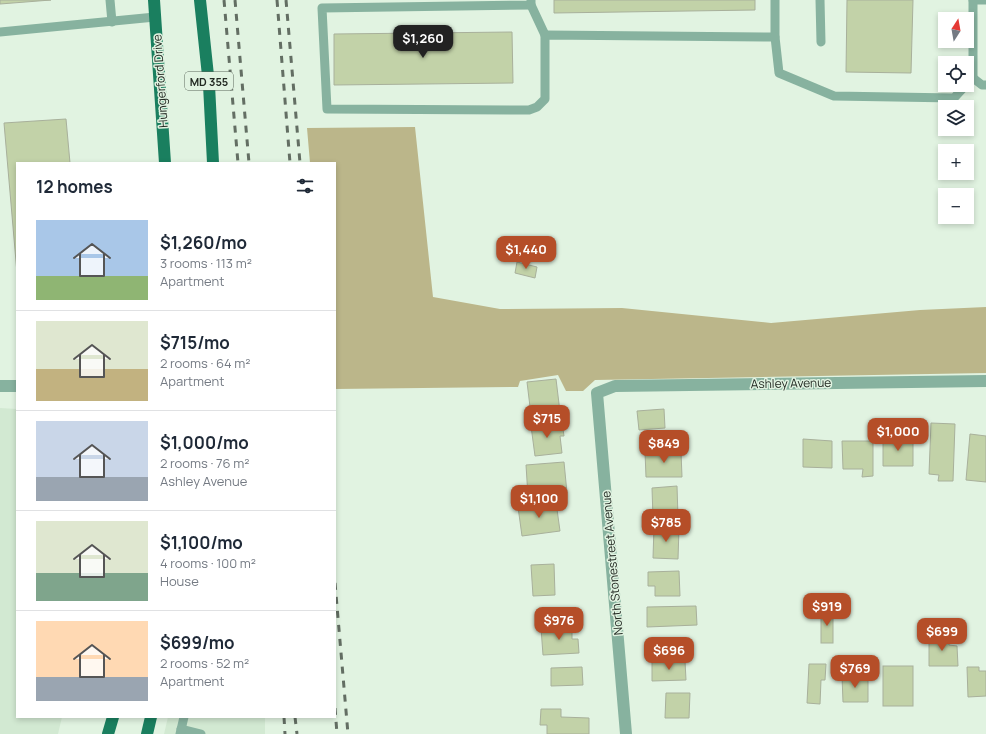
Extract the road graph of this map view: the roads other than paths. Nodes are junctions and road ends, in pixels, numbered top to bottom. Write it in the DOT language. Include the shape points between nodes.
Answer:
graph roads {
  1 [pos="110,0"];
  2 [pos="154,0"];
  3 [pos="200,0"];
  4 [pos="775,0"];
  5 [pos="820,0"];
  6 [pos="973,0"];
  7 [pos="986,0"];
  8 [pos="531,2"];
  9 [pos="155,17"];
  10 [pos="112,22"];
  11 [pos="0,32"];
  12 [pos="545,35"];
  13 [pos="775,37"];
  14 [pos="821,42"];
  15 [pos="970,56"];
  16 [pos="974,83"];
  17 [pos="986,85"];
  18 [pos="960,92"];
  19 [pos="165,162"];
  20 [pos="213,162"];
  21 [pos="986,381"];
  22 [pos="0,386"];
  23 [pos="16,386"];
  24 [pos="597,393"];
  25 [pos="112,718"];
  26 [pos="151,718"];
  27 [pos="184,718"];
  28 [pos="181,732"];
  29 [pos="108,734"];
  30 [pos="147,734"];
  31 [pos="201,734"];
  32 [pos="626,734"];
  1 -- 10 [label="lane"];
  2 -- 9 [label="main road, Hungerford Drive"];
  3 -- 20 [label="main road, MD 355" via="209,85"];
  4 -- 13 [label="lane"];
  5 -- 14 [label="lane"];
  6 -- 7 [label="lane"];
  6 -- 15 [label="lane"];
  8 -- 12 [label="lane"];
  8 -- 12 [label="lane" via="322,8 328,109 529,110 538,107 545,99"];
  9 -- 10 [label="lane"];
  9 -- 19 [label="main road, Hungerford Drive"];
  10 -- 11 [label="lane"];
  12 -- 13 [label="lane"];
  13 -- 18 [label="lane" via="779,73 834,96 954,98"];
  16 -- 17 [label="lane"];
  21 -- 24 [label="street, Ashley Avenue" via="615,386"];
  22 -- 23 [label="street"];
  24 -- 32 [label="street, North Stonestreet Avenue"];
  25 -- 29 [label="main road"];
  26 -- 30 [label="main road"];
  27 -- 28 [label="lane"];
  28 -- 31 [label="lane"];
}
